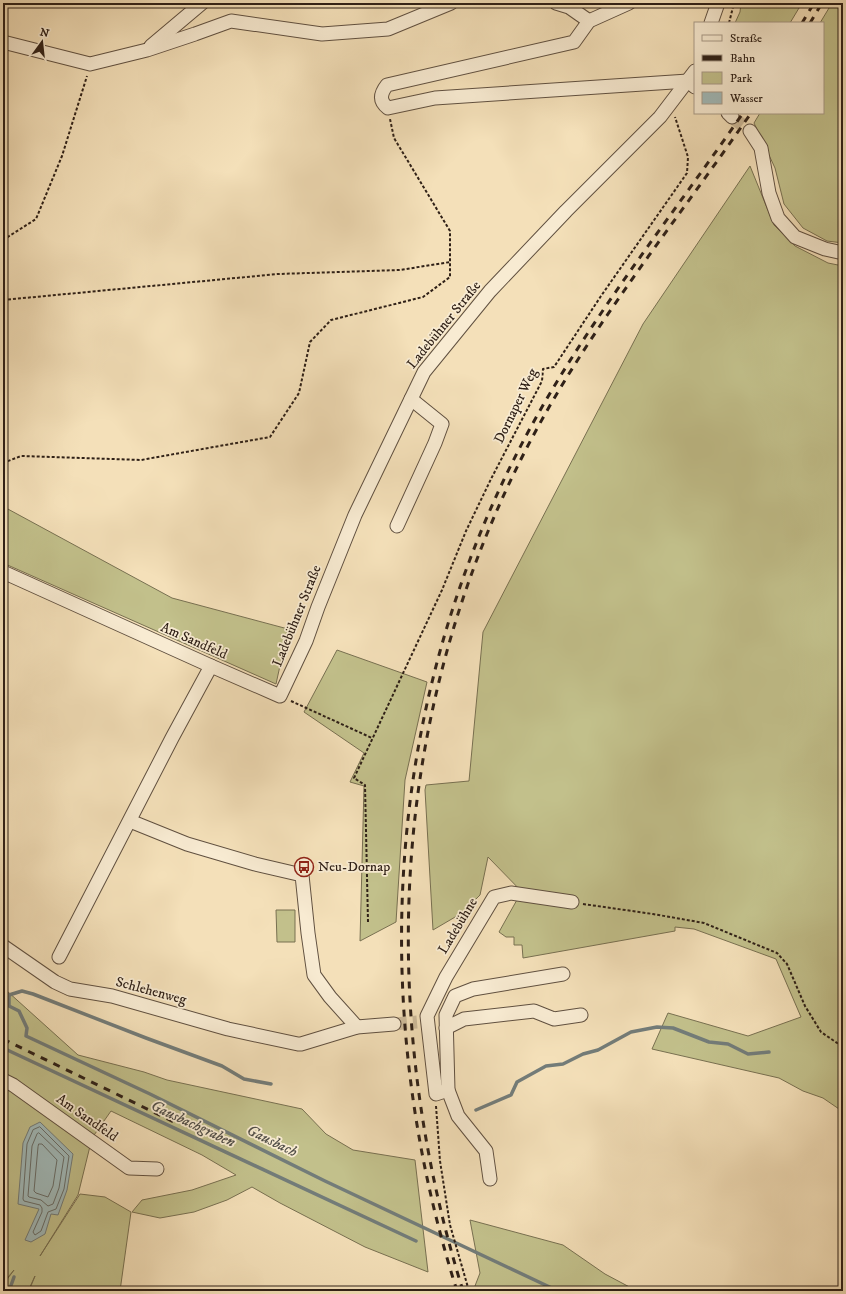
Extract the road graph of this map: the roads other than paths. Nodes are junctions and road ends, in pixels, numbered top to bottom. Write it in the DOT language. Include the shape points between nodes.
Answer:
graph roads {
  1 [pos="202,3"];
  2 [pos="451,3"];
  3 [pos="556,3"];
  4 [pos="629,3"];
  5 [pos="718,3"];
  6 [pos="589,21"];
  7 [pos="711,22"];
  8 [pos="3,42"];
  9 [pos="147,50"];
  10 [pos="693,80"];
  11 [pos="750,131"];
  12 [pos="843,253"];
  13 [pos="411,399"];
  14 [pos="396,526"];
  15 [pos="3,572"];
  16 [pos="211,666"];
  17 [pos="280,696"];
  18 [pos="130,821"];
  19 [pos="572,902"];
  20 [pos="3,946"];
  21 [pos="58,957"];
  22 [pos="563,974"];
  23 [pos="581,1015"];
  24 [pos="394,1024"];
  25 [pos="357,1027"];
  26 [pos="446,1028"];
  27 [pos="3,1080"];
  28 [pos="442,1092"];
  29 [pos="157,1170"];
  30 [pos="490,1179"];
  1 -- 9 [label="street"];
  2 -- 9 [label="street" via="388,29 322,34 231,21"];
  3 -- 6 [label="street" via="569,7"];
  4 -- 6 [label="street"];
  5 -- 7 [label="street"];
  6 -- 10 [label="street" via="574,42 387,85 381,96 383,104 388,108 435,98"];
  8 -- 9 [label="street" via="90,64"];
  10 -- 13 [label="street, Ladebühner Straße" via="660,118 566,211 490,292 424,372"];
  11 -- 12 [label="street" via="761,148 769,193 778,218 795,237 825,250"];
  13 -- 14 [label="street" via="442,424"];
  13 -- 17 [label="street, Ladebühner Straße" via="355,515 306,641"];
  15 -- 16 [label="street, Am Sandfeld"];
  16 -- 17 [label="street, Am Sandfeld"];
  16 -- 18 [label="street"];
  18 -- 21 [label="street"];
  18 -- 25 [label="street" via="187,844 302,875 314,975"];
  19 -- 28 [label="street, Ladebühne" via="511,893 494,897 422,1021"];
  20 -- 25 [label="street, Schlehenweg" via="55,982 70,989 112,996 228,1029 301,1044"];
  22 -- 26 [label="street, Ladebühne" via="473,989 455,996 446,1016"];
  23 -- 26 [label="street" via="554,1019 534,1011 464,1019"];
  24 -- 25 [label="street"];
  26 -- 28 [label="street, Ladebühne"];
  27 -- 29 [label="street, Am Sandfeld" via="129,1168"];
  28 -- 30 [label="street, Ladebühne" via="486,1151"];
}
